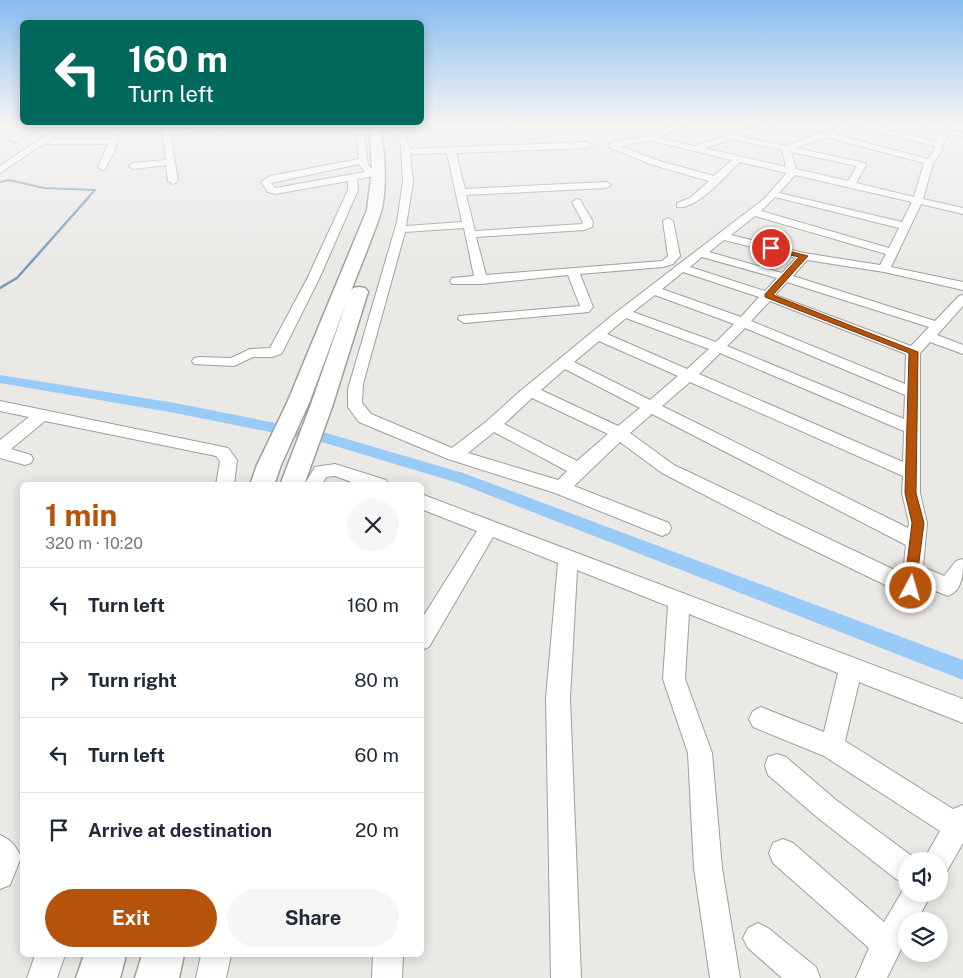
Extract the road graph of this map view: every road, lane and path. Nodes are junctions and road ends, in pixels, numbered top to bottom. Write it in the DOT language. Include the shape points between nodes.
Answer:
graph roads {
  1 [pos="171,170"];
  2 [pos="318,170"];
  3 [pos="368,170"];
  4 [pos="378,170"];
  5 [pos="394,170"];
  6 [pos="407,170"];
  7 [pos="456,170"];
  8 [pos="680,170"];
  9 [pos="727,170"];
  10 [pos="782,170"];
  11 [pos="860,170"];
  12 [pos="927,170"];
  13 [pos="792,172"];
  14 [pos="352,178"];
  15 [pos="374,178"];
  16 [pos="717,180"];
  17 [pos="173,181"];
  18 [pos="606,185"];
  19 [pos="850,185"];
  20 [pos="461,192"];
  21 [pos="773,194"];
  22 [pos="918,201"];
  23 [pos="578,202"];
  24 [pos="682,205"];
  25 [pos="963,211"];
  26 [pos="753,212"];
  27 [pos="668,222"];
  28 [pos="905,226"];
  29 [pos="400,229"];
  30 [pos="470,230"];
  31 [pos="722,236"];
  32 [pos="892,252"];
  33 [pos="700,253"];
  34 [pos="804,256"];
  35 [pos="682,268"];
  36 [pos="884,269"];
  37 [pos="573,272"];
  38 [pos="785,277"];
  39 [pos="482,280"];
  40 [pos="456,282"];
  41 [pos="963,286"];
  42 [pos="654,290"];
  43 [pos="768,296"];
  44 [pos="963,299"];
  45 [pos="624,313"];
  46 [pos="956,316"];
  47 [pos="464,319"];
  48 [pos="742,322"];
  49 [pos="933,331"];
  50 [pos="597,335"];
  51 [pos="717,347"];
  52 [pos="963,350"];
  53 [pos="914,352"];
  54 [pos="199,361"];
  55 [pos="564,363"];
  56 [pos="688,376"];
  57 [pos="530,391"];
  58 [pos="913,393"];
  59 [pos="0,406"];
  60 [pos="652,406"];
  61 [pos="42,415"];
  62 [pos="493,425"];
  63 [pos="911,428"];
  64 [pos="619,433"];
  65 [pos="0,450"];
  66 [pos="454,455"];
  67 [pos="25,459"];
  68 [pos="578,469"];
  69 [pos="911,473"];
  70 [pos="265,475"];
  71 [pos="300,480"];
  72 [pos="225,482"];
  73 [pos="371,482"];
  74 [pos="561,488"];
  75 [pos="424,502"];
  76 [pos="489,527"];
  77 [pos="662,528"];
  78 [pos="916,541"];
  79 [pos="568,558"];
  80 [pos="963,567"];
  81 [pos="913,572"];
  82 [pos="955,590"];
  83 [pos="679,602"];
  84 [pos="424,635"];
  85 [pos="851,668"];
  86 [pos="963,711"];
  87 [pos="761,719"];
  88 [pos="832,747"];
  89 [pos="777,766"];
  90 [pos="960,823"];
  91 [pos="0,849"];
  92 [pos="942,852"];
  93 [pos="783,853"];
  94 [pos="898,863"];
  95 [pos="0,876"];
  96 [pos="912,902"];
  97 [pos="758,938"];
  98 [pos="887,944"];
  99 [pos="49,957"];
  100 [pos="104,957"];
  101 [pos="162,957"];
  102 [pos="216,957"];
  103 [pos="388,957"];
  104 [pos="42,978"];
  105 [pos="98,978"];
  106 [pos="157,978"];
  107 [pos="211,978"];
  108 [pos="387,978"];
  109 [pos="566,978"];
  110 [pos="725,978"];
  111 [pos="805,978"];
  112 [pos="871,978"];
  1 -- 17 [label="street"];
  2 -- 14 [label="street" via="266,182 275,191"];
  3 -- 15 [label="street"];
  4 -- 15 [label="highway"];
  5 -- 71 [label="highway" via="390,209 321,406"];
  6 -- 29 [label="street"];
  7 -- 20 [label="street"];
  8 -- 16 [label="street"];
  9 -- 16 [label="street"];
  10 -- 13 [label="street"];
  11 -- 19 [label="street"];
  12 -- 22 [label="street"];
  13 -- 19 [label="street"];
  13 -- 21 [label="street"];
  14 -- 15 [label="street"];
  14 -- 54 [label="street" via="353,190 276,351 250,353 234,362"];
  15 -- 70 [label="highway" via="374,210 298,403"];
  16 -- 24 [label="street"];
  18 -- 20 [label="street"];
  19 -- 22 [label="street"];
  20 -- 30 [label="street"];
  21 -- 26 [label="street"];
  21 -- 28 [label="street"];
  22 -- 25 [label="street"];
  22 -- 28 [label="street"];
  23 -- 30 [label="street" via="588,222 584,227"];
  26 -- 31 [label="street"];
  26 -- 32 [label="street"];
  27 -- 37 [label="street" via="674,256 669,262"];
  28 -- 32 [label="street"];
  29 -- 30 [label="street"];
  29 -- 66 [label="street" via="356,384 354,403 357,412 365,418"];
  30 -- 39 [label="street"];
  31 -- 33 [label="street"];
  31 -- 34 [label="street"];
  32 -- 36 [label="street"];
  33 -- 35 [label="street"];
  33 -- 38 [label="street"];
  34 -- 36 [label="street"];
  34 -- 38 [label="street"];
  35 -- 42 [label="street"];
  35 -- 43 [label="street"];
  36 -- 41 [label="street"];
  37 -- 39 [label="street"];
  37 -- 47 [label="street" via="587,307 585,309"];
  38 -- 43 [label="street"];
  38 -- 49 [label="street"];
  39 -- 40 [label="street"];
  42 -- 45 [label="street"];
  42 -- 48 [label="street"];
  43 -- 48 [label="street"];
  43 -- 53 [label="street"];
  44 -- 46 [label="street"];
  45 -- 50 [label="street"];
  45 -- 51 [label="street"];
  46 -- 49 [label="street"];
  48 -- 51 [label="street"];
  48 -- 58 [label="street"];
  49 -- 52 [label="street"];
  49 -- 53 [label="street"];
  50 -- 55 [label="street"];
  50 -- 56 [label="street"];
  51 -- 56 [label="street"];
  51 -- 63 [label="street"];
  53 -- 58 [label="street"];
  55 -- 57 [label="street"];
  55 -- 60 [label="street"];
  56 -- 60 [label="street"];
  56 -- 69 [label="street"];
  57 -- 62 [label="street"];
  57 -- 64 [label="street"];
  58 -- 63 [label="street"];
  59 -- 61 [label="street"];
  60 -- 64 [label="street"];
  60 -- 78 [label="street"];
  61 -- 65 [label="street"];
  61 -- 72 [label="street" via="222,452 229,460"];
  62 -- 66 [label="street"];
  62 -- 68 [label="street"];
  63 -- 69 [label="street"];
  64 -- 68 [label="street"];
  64 -- 81 [label="street" via="668,469 911,588"];
  65 -- 67 [label="street"];
  66 -- 74 [label="street"];
  68 -- 74 [label="street"];
  69 -- 78 [label="street" via="911,493 918,523"];
  71 -- 73 [label="street" via="321,471 334,470"];
  74 -- 77 [label="street"];
  75 -- 76 [label="street"];
  76 -- 79 [label="street"];
  76 -- 84 [label="street"];
  78 -- 81 [label="street"];
  79 -- 83 [label="street"];
  79 -- 109 [label="street" via="558,698"];
  80 -- 82 [label="street"];
  81 -- 82 [label="street"];
  83 -- 85 [label="street"];
  83 -- 110 [label="street" via="674,679 700,753 708,868"];
  85 -- 86 [label="street"];
  85 -- 88 [label="street"];
  87 -- 88 [label="street"];
  88 -- 90 [label="street"];
  89 -- 94 [label="street"];
  90 -- 92 [label="street"];
  91 -- 95 [label="street" via="7,857"];
  93 -- 98 [label="street"];
  96 -- 98 [label="street"];
  97 -- 111 [label="street"];
  98 -- 112 [label="street"];
  99 -- 104 [label="street"];
  100 -- 105 [label="highway"];
  101 -- 106 [label="highway"];
  102 -- 107 [label="street"];
  103 -- 108 [label="street"];
}
